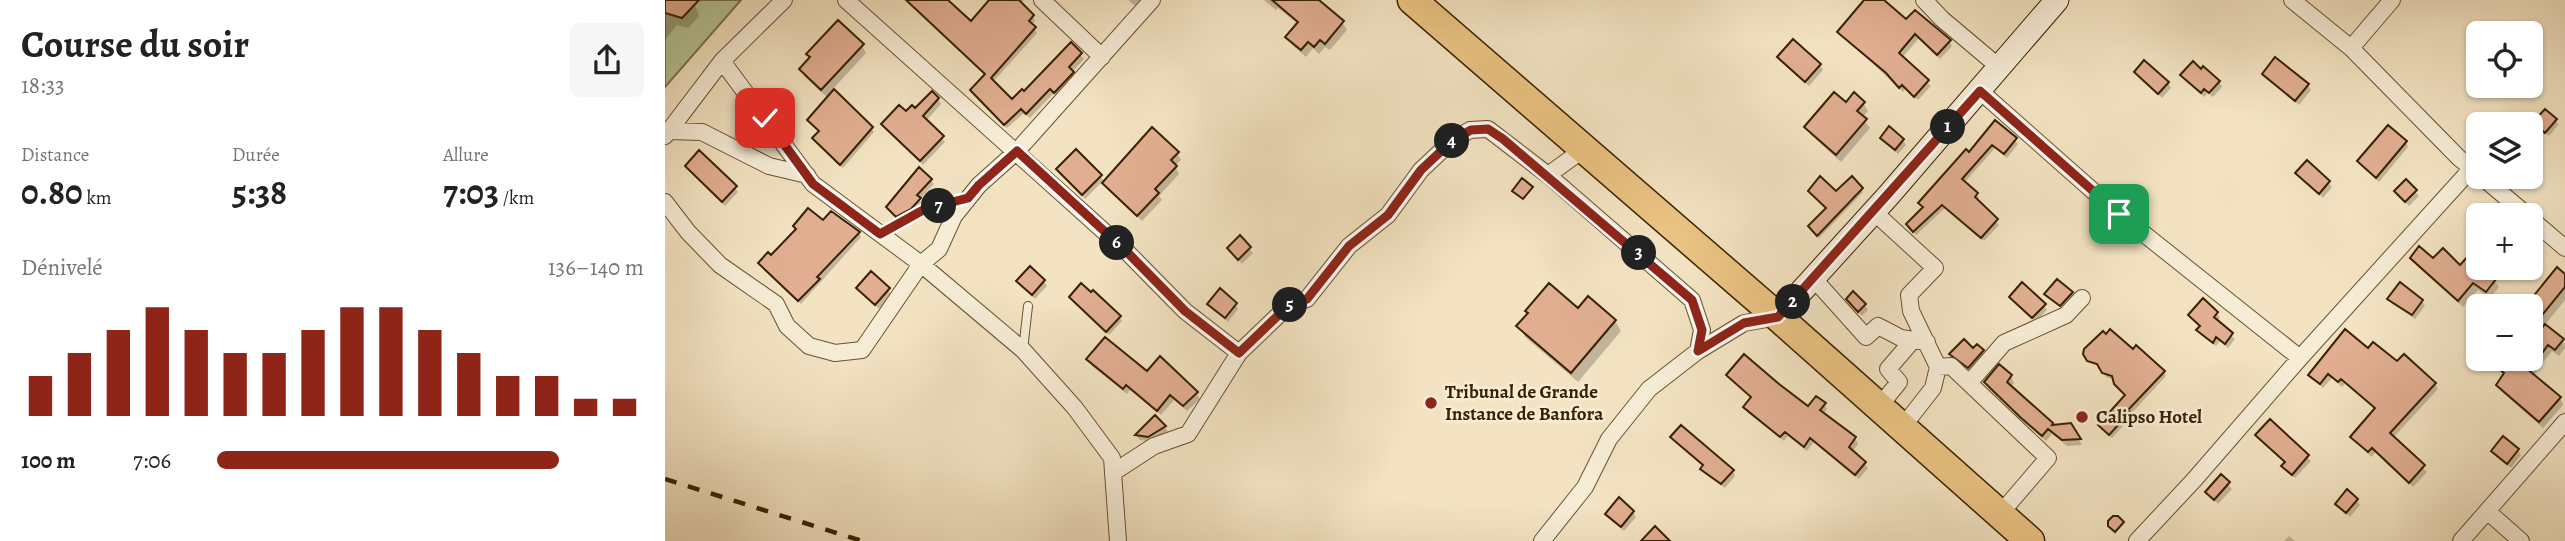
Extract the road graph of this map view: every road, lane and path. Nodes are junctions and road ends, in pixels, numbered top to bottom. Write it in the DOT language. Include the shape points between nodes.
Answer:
graph roads {
  1 [pos="784,0"];
  2 [pos="846,0"];
  3 [pos="1042,0"];
  4 [pos="1152,0"];
  5 [pos="1412,0"];
  6 [pos="1924,0"];
  7 [pos="2057,0"];
  8 [pos="2292,0"];
  9 [pos="2392,0"];
  10 [pos="2351,48"];
  11 [pos="1102,57"];
  12 [pos="722,61"];
  13 [pos="1999,67"];
  14 [pos="1980,91"];
  15 [pos="695,96"];
  16 [pos="702,132"];
  17 [pos="667,134"];
  18 [pos="1584,149"];
  19 [pos="1017,151"];
  20 [pos="2466,161"];
  21 [pos="807,175"];
  22 [pos="1548,175"];
  23 [pos="2466,184"];
  24 [pos="2497,189"];
  25 [pos="968,198"];
  26 [pos="665,202"];
  27 [pos="2513,203"];
  28 [pos="1874,212"];
  29 [pos="2543,229"];
  30 [pos="880,234"];
  31 [pos="2565,248"];
  32 [pos="921,264"];
  33 [pos="1814,279"];
  34 [pos="2081,298"];
  35 [pos="1028,306"];
  36 [pos="1778,317"];
  37 [pos="1920,341"];
  38 [pos="1023,350"];
  39 [pos="1698,351"];
  40 [pos="1239,353"];
  41 [pos="2300,358"];
  42 [pos="1938,367"];
  43 [pos="1969,383"];
  44 [pos="1878,408"];
  45 [pos="2565,422"];
  46 [pos="1902,429"];
  47 [pos="1114,472"];
  48 [pos="2487,511"];
  49 [pos="2000,514"];
  50 [pos="1118,541"];
  51 [pos="1542,541"];
  52 [pos="2030,541"];
  53 [pos="2137,541"];
  54 [pos="2461,541"];
  55 [pos="2521,541"];
  1 -- 12 [label="street"];
  2 -- 19 [label="street"];
  3 -- 11 [label="street"];
  4 -- 11 [label="street"];
  5 -- 18 [label="highway"];
  6 -- 13 [label="street"];
  7 -- 13 [label="main road"];
  8 -- 10 [label="street"];
  9 -- 10 [label="street"];
  10 -- 20 [label="street"];
  11 -- 19 [label="street"];
  12 -- 15 [label="street"];
  12 -- 21 [label="street"];
  13 -- 14 [label="main road"];
  14 -- 28 [label="main road"];
  14 -- 41 [label="street" via="2119,214"];
  15 -- 16 [label="street"];
  15 -- 17 [label="street"];
  16 -- 17 [label="street"];
  16 -- 21 [label="street" via="769,166"];
  18 -- 22 [label="street"];
  18 -- 36 [label="highway"];
  19 -- 25 [label="street"];
  19 -- 40 [label="street" via="1185,311"];
  21 -- 30 [label="street"];
  22 -- 39 [label="street" via="1692,300 1702,330"];
  22 -- 40 [label="street" via="1488,129 1471,130 1454,139 1421,170 1388,215 1349,246 1307,299 1289,305"];
  23 -- 41 [label="street"];
  24 -- 27 [label="street"];
  25 -- 30 [label="lane" via="925,209"];
  25 -- 32 [label="street" via="939,249"];
  26 -- 32 [label="street" via="720,265 776,304 787,326 809,346 835,353 862,350"];
  28 -- 33 [label="main road"];
  28 -- 37 [label="street" via="1935,268 1909,295"];
  29 -- 31 [label="street"];
  30 -- 32 [label="street"];
  32 -- 38 [label="street"];
  33 -- 36 [label="main road"];
  33 -- 37 [label="street" via="1866,337 1878,326 1901,338"];
  34 -- 43 [label="street" via="2066,315 2004,343"];
  35 -- 38 [label="lane"];
  36 -- 39 [label="street" via="1744,323"];
  36 -- 44 [label="highway"];
  37 -- 42 [label="street"];
  37 -- 44 [label="street" via="1888,369 1899,382"];
  38 -- 47 [label="street" via="1076,408 1112,458"];
  39 -- 51 [label="street" via="1649,389 1609,439 1585,486"];
  40 -- 47 [label="street" via="1188,434 1154,446"];
  41 -- 53 [label="street"];
  42 -- 43 [label="street" via="1951,366"];
  42 -- 46 [label="street" via="1933,388"];
  43 -- 49 [label="street" via="2048,458"];
  44 -- 46 [label="highway"];
  45 -- 48 [label="street"];
  46 -- 49 [label="highway"];
  47 -- 50 [label="street"];
  48 -- 54 [label="street"];
  48 -- 55 [label="street"];
  49 -- 52 [label="highway"];
}
